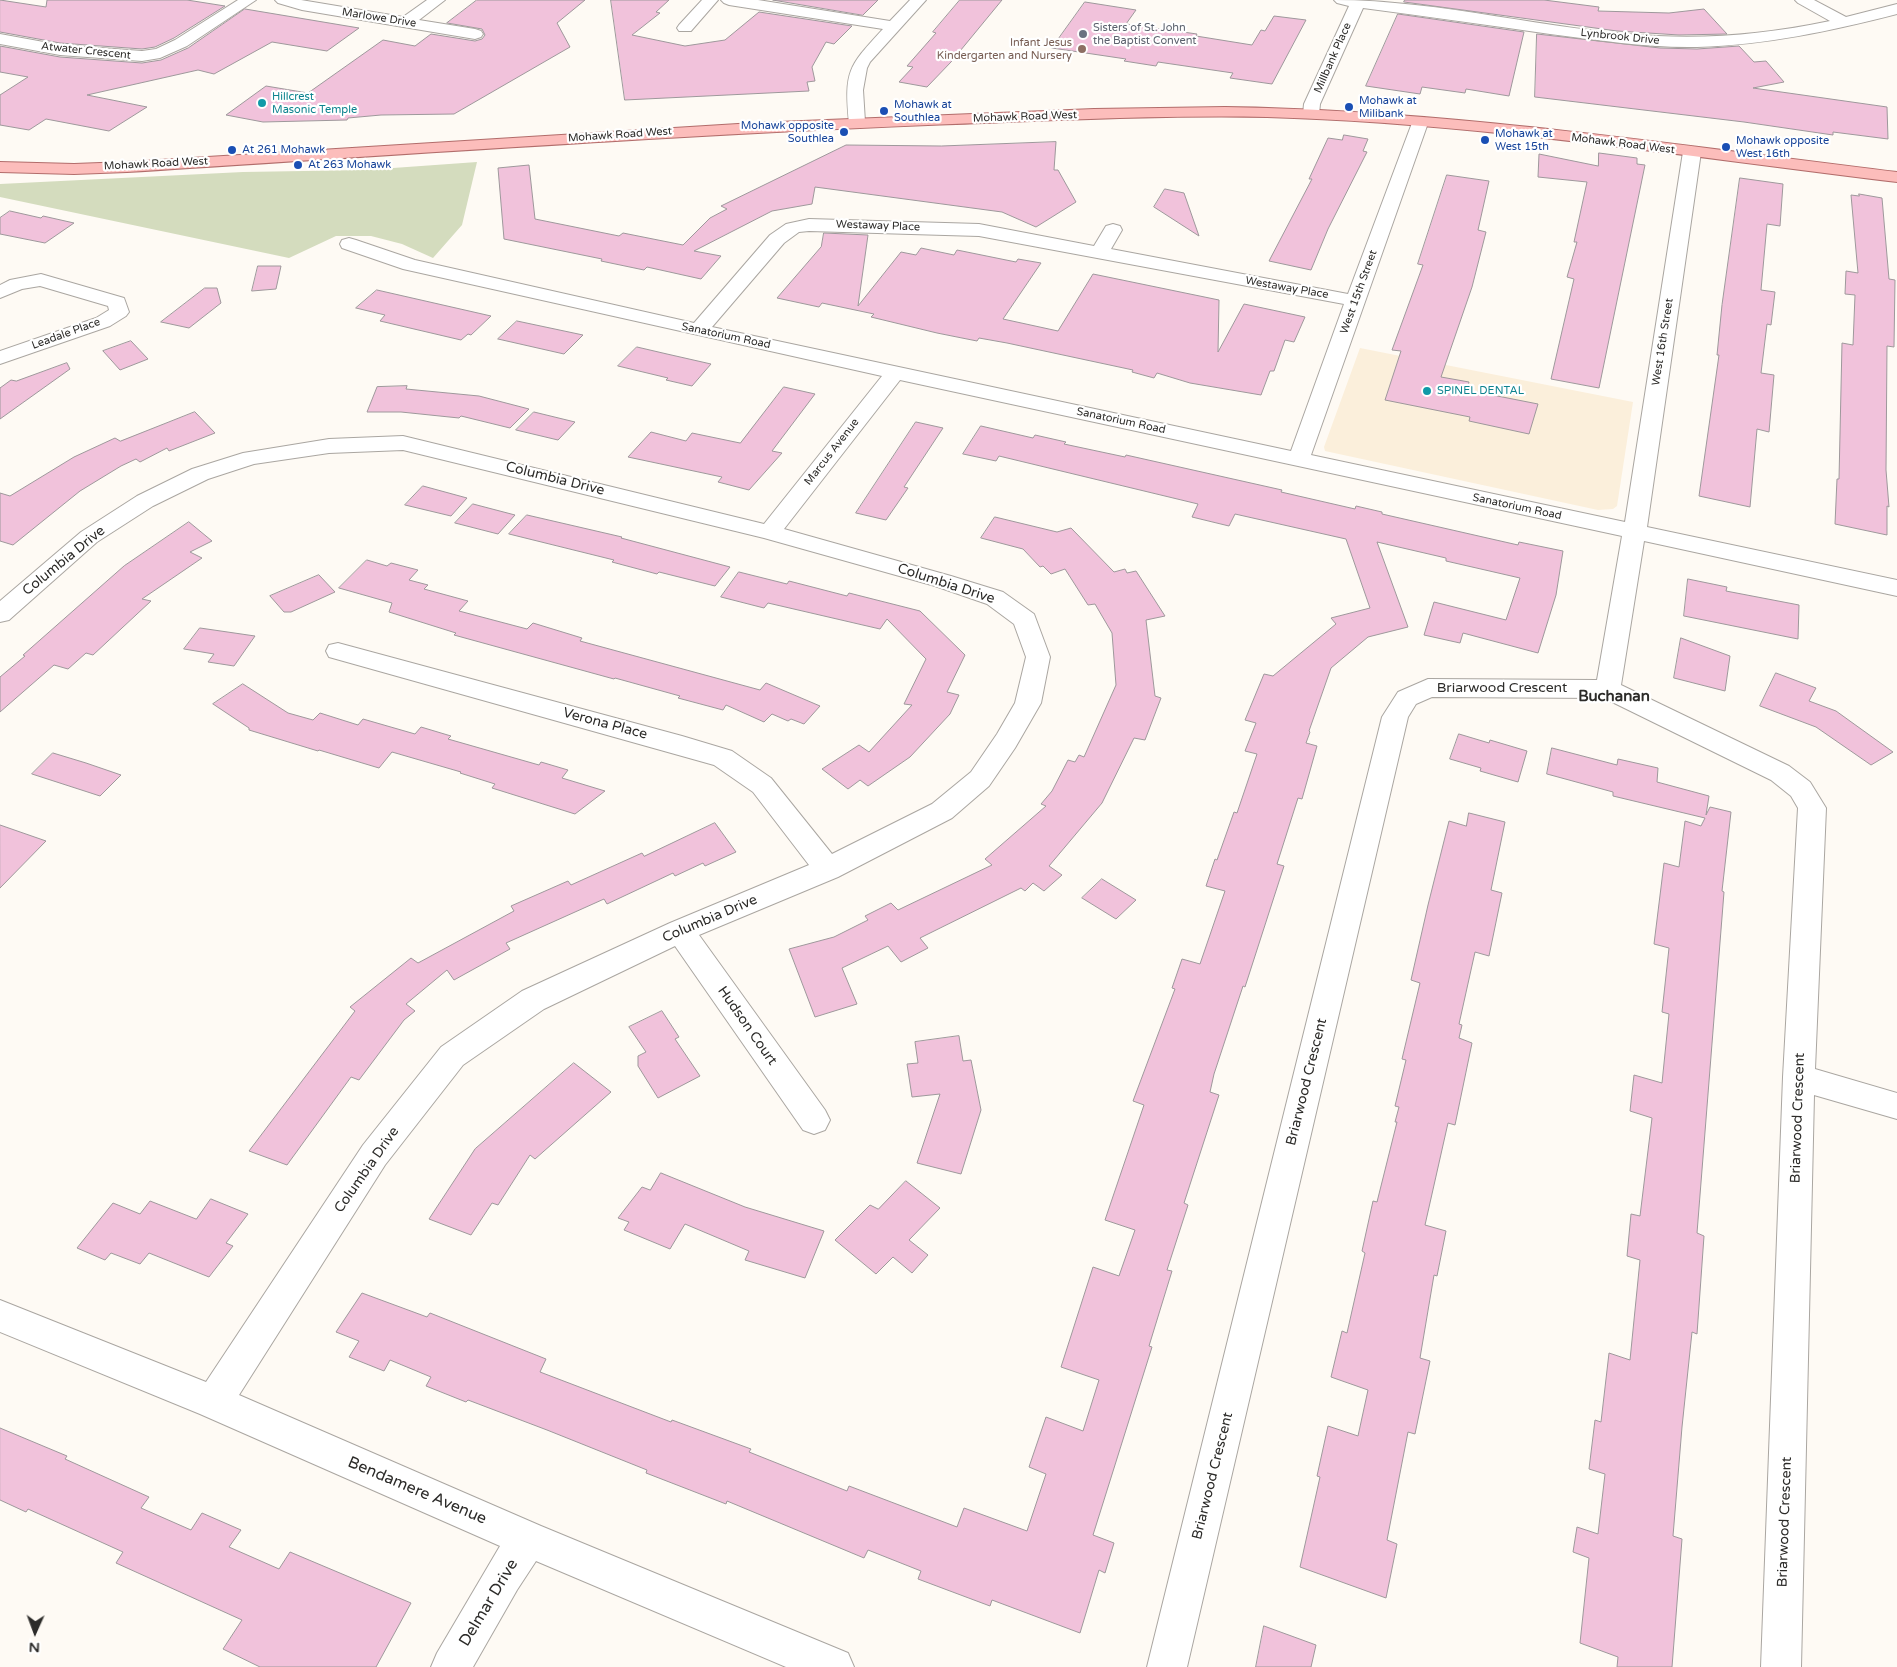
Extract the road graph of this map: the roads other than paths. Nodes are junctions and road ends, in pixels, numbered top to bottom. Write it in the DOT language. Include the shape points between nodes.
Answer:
graph roads {
  1 [pos="248,0"];
  2 [pos="283,0"];
  3 [pos="437,0"];
  4 [pos="710,0"];
  5 [pos="729,0"];
  6 [pos="918,0"];
  7 [pos="1803,0"];
  8 [pos="1350,1"];
  9 [pos="1897,9"];
  10 [pos="406,22"];
  11 [pos="1845,23"];
  12 [pos="894,26"];
  13 [pos="685,28"];
  14 [pos="475,34"];
  15 [pos="0,40"];
  16 [pos="1311,114"];
  17 [pos="857,122"];
  18 [pos="1420,123"];
  19 [pos="1692,152"];
  20 [pos="0,167"];
  21 [pos="1897,177"];
  22 [pos="1113,230"];
  23 [pos="349,244"];
  24 [pos="1099,254"];
  25 [pos="0,292"];
  26 [pos="1356,301"];
  27 [pos="699,330"];
  28 [pos="0,358"];
  29 [pos="896,371"];
  30 [pos="1299,460"];
  31 [pos="770,532"];
  32 [pos="1634,532"];
  33 [pos="1897,588"];
  34 [pos="0,614"];
  35 [pos="338,651"];
  36 [pos="1608,689"];
  37 [pos="828,869"];
  38 [pos="680,931"];
  39 [pos="1798,1077"];
  40 [pos="1897,1106"];
  41 [pos="814,1120"];
  42 [pos="0,1316"];
  43 [pos="213,1402"];
  44 [pos="528,1539"];
  45 [pos="451,1667"];
  46 [pos="834,1667"];
  47 [pos="1167,1667"];
  48 [pos="1781,1667"];
  1 -- 15 [label="street, Atwater Crescent" via="181,43 160,53 142,56 60,50"];
  2 -- 10 [label="street, Marlowe Drive"];
  3 -- 10 [label="street"];
  4 -- 13 [label="street"];
  5 -- 12 [label="street"];
  6 -- 12 [label="street"];
  7 -- 11 [label="street"];
  8 -- 11 [label="street, Lynbrook Drive" via="1584,34 1661,41 1729,41"];
  8 -- 16 [label="street, Millbank Place"];
  9 -- 11 [label="street, Lynbrook Drive"];
  10 -- 14 [label="street, Marlowe Drive"];
  12 -- 17 [label="street" via="856,71"];
  16 -- 17 [label="main road, Mohawk Road West" via="1192,112"];
  16 -- 18 [label="main road, Mohawk Road West"];
  17 -- 20 [label="main road, Mohawk Road West" via="127,167"];
  18 -- 19 [label="main road, Mohawk Road West"];
  18 -- 26 [label="street, West 15th Street"];
  19 -- 21 [label="main road, Mohawk Road West"];
  19 -- 32 [label="street, West 16th Street"];
  22 -- 24 [label="street"];
  23 -- 27 [label="street, Sanatorium Road" via="410,265"];
  24 -- 26 [label="street, Westaway Place"];
  24 -- 27 [label="street, Westaway Place" via="979,230 809,225 793,228 778,239"];
  25 -- 28 [label="street, Leadale Place" via="16,284 41,280 117,302 119,312 103,322"];
  26 -- 30 [label="street, West 15th Street"];
  27 -- 29 [label="street, Sanatorium Road"];
  29 -- 30 [label="street, Sanatorium Road"];
  29 -- 31 [label="street, Marcus Avenue"];
  30 -- 32 [label="street, Sanatorium Road"];
  31 -- 34 [label="street, Columbia Drive" via="403,443 329,446 251,458 200,474 145,501 89,537"];
  31 -- 37 [label="street, Columbia Drive" via="995,598 1025,620 1038,657 1028,702 980,780 942,811"];
  32 -- 33 [label="street, Sanatorium Road"];
  32 -- 36 [label="street"];
  35 -- 37 [label="street, Verona Place" via="723,758 762,786"];
  36 -- 39 [label="street, Briarwood Crescent" via="1780,773 1801,789 1812,808"];
  36 -- 47 [label="street, Briarwood Crescent" via="1428,688 1407,698 1395,717"];
  37 -- 38 [label="street, Columbia Drive"];
  38 -- 41 [label="street, Hudson Court"];
  38 -- 43 [label="street, Columbia Drive" via="533,1000 452,1056 374,1155"];
  39 -- 40 [label="street"];
  39 -- 48 [label="street, Briarwood Crescent"];
  42 -- 43 [label="street, Bendamere Avenue"];
  43 -- 44 [label="street, Bendamere Avenue"];
  44 -- 45 [label="street, Delmar Drive" via="499,1582"];
  44 -- 46 [label="street, Bendamere Avenue"];
}
